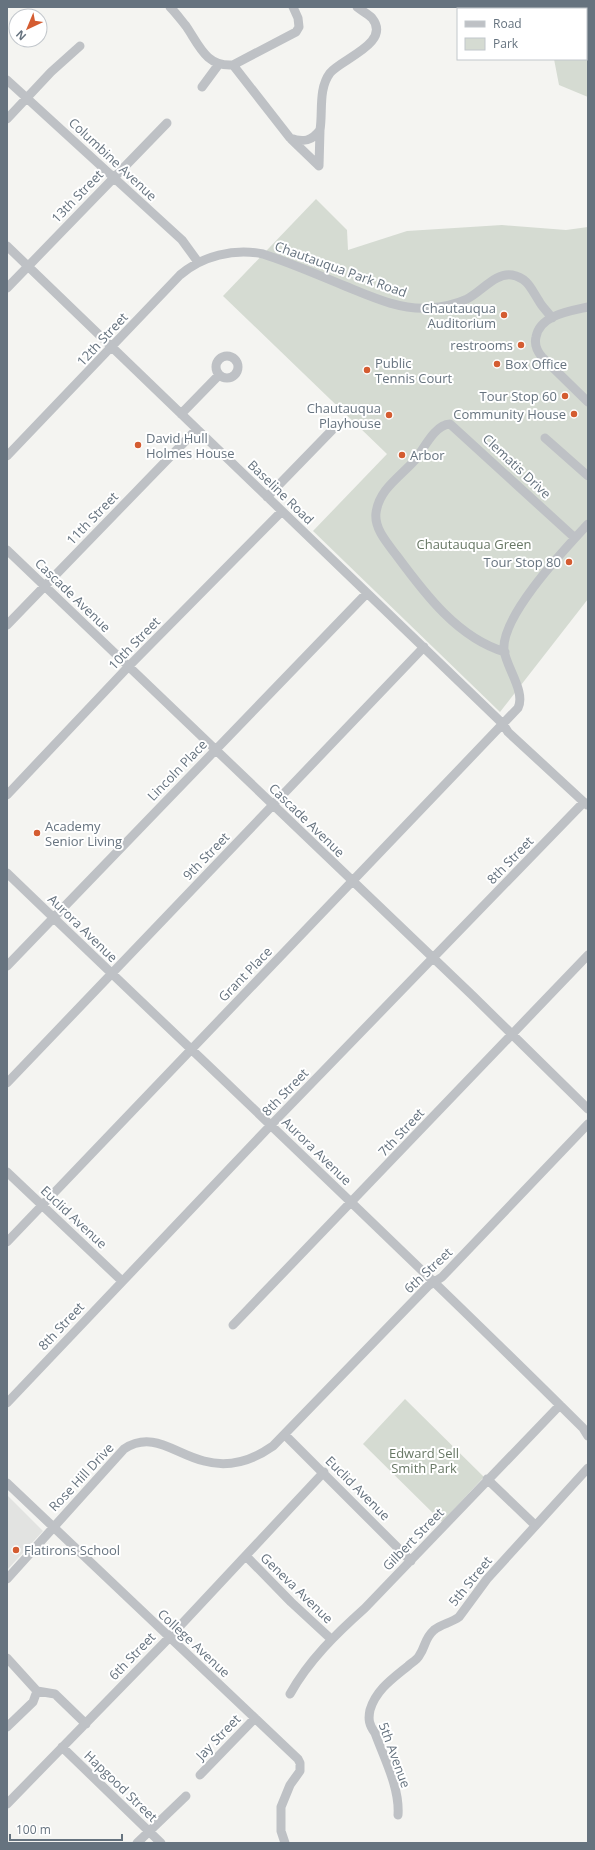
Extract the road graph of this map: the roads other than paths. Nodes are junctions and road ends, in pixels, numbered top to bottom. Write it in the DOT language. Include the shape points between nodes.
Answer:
graph roads {
  1 [pos="170,7"];
  2 [pos="293,7"];
  3 [pos="357,7"];
  4 [pos="80,46"];
  5 [pos="219,64"];
  6 [pos="233,64"];
  7 [pos="7,80"];
  8 [pos="202,87"];
  9 [pos="26,99"];
  10 [pos="7,119"];
  11 [pos="167,123"];
  12 [pos="320,130"];
  13 [pos="290,138"];
  14 [pos="113,178"];
  15 [pos="7,246"];
  16 [pos="225,254"];
  17 [pos="198,262"];
  18 [pos="28,266"];
  19 [pos="7,288"];
  20 [pos="588,307"];
  21 [pos="552,318"];
  22 [pos="112,347"];
  23 [pos="219,375"];
  24 [pos="586,396"];
  25 [pos="181,414"];
  26 [pos="336,426"];
  27 [pos="197,429"];
  28 [pos="545,438"];
  29 [pos="7,456"];
  30 [pos="588,476"];
  31 [pos="267,497"];
  32 [pos="282,511"];
  33 [pos="588,524"];
  34 [pos="575,538"];
  35 [pos="7,550"];
  36 [pos="44,586"];
  37 [pos="367,593"];
  38 [pos="7,625"];
  39 [pos="424,647"];
  40 [pos="505,652"];
  41 [pos="128,667"];
  42 [pos="503,724"];
  43 [pos="214,750"];
  44 [pos="7,796"];
  45 [pos="586,804"];
  46 [pos="273,806"];
  47 [pos="7,873"];
  48 [pos="352,882"];
  49 [pos="54,918"];
  50 [pos="588,956"];
  51 [pos="433,958"];
  52 [pos="7,966"];
  53 [pos="112,974"];
  54 [pos="513,1034"];
  55 [pos="191,1048"];
  56 [pos="7,1083"];
  57 [pos="588,1109"];
  58 [pos="588,1124"];
  59 [pos="271,1125"];
  60 [pos="7,1172"];
  61 [pos="352,1203"];
  62 [pos="42,1204"];
  63 [pos="7,1242"];
  64 [pos="122,1281"];
  65 [pos="434,1282"];
  66 [pos="233,1325"];
  67 [pos="7,1402"];
  68 [pos="560,1405"];
  69 [pos="586,1429"];
  70 [pos="285,1435"];
  71 [pos="588,1468"];
  72 [pos="324,1472"];
  73 [pos="487,1479"];
  74 [pos="7,1483"];
  75 [pos="535,1525"];
  76 [pos="53,1528"];
  77 [pos="246,1556"];
  78 [pos="411,1561"];
  79 [pos="7,1580"];
  80 [pos="168,1638"];
  81 [pos="331,1639"];
  82 [pos="7,1658"];
  83 [pos="37,1690"];
  84 [pos="290,1694"];
  85 [pos="372,1704"];
  86 [pos="255,1718"];
  87 [pos="86,1724"];
  88 [pos="7,1727"];
  89 [pos="62,1747"];
  90 [pos="200,1775"];
  91 [pos="186,1796"];
  92 [pos="7,1804"];
  93 [pos="398,1815"];
  94 [pos="149,1831"];
  95 [pos="137,1843"];
  96 [pos="161,1843"];
  97 [pos="285,1843"];
  1 -- 5 [label="street" via="205,56"];
  2 -- 6 [label="street" via="298,18 299,27 296,32"];
  3 -- 12 [label="street" via="372,18 376,30 374,39 370,45 337,66 326,81 322,94"];
  4 -- 9 [label="street"];
  5 -- 6 [label="street"];
  5 -- 8 [label="street"];
  6 -- 13 [label="street"];
  7 -- 9 [label="street, Columbine Avenue"];
  9 -- 10 [label="street"];
  9 -- 14 [label="street, Columbine Avenue" via="35,104"];
  11 -- 14 [label="street, 13th Street"];
  12 -- 13 [label="street" via="316,136 304,141"];
  12 -- 13 [label="street" via="318,166"];
  14 -- 17 [label="street, Columbine Avenue" via="182,240"];
  14 -- 18 [label="street, 13th Street"];
  15 -- 18 [label="street, Baseline Road"];
  16 -- 17 [label="street, 12th Street"];
  16 -- 21 [label="street, Chautauqua Park Road" via="263,254 371,296 414,308 436,307 461,301 497,278 507,275 521,278 532,287 539,302"];
  17 -- 22 [label="street, 12th Street" via="180,275"];
  18 -- 19 [label="street, 13th Street"];
  18 -- 22 [label="street, Baseline Road"];
  20 -- 21 [label="street"];
  21 -- 24 [label="street" via="538,329 535,341 537,350 543,359"];
  22 -- 25 [label="street, Baseline Road"];
  22 -- 29 [label="street, 12th Street"];
  23 -- 25 [label="street"];
  25 -- 27 [label="street, Baseline Road"];
  26 -- 31 [label="street"];
  27 -- 31 [label="street, Baseline Road"];
  27 -- 36 [label="street, 11th Street"];
  28 -- 30 [label="street"];
  31 -- 32 [label="street, Baseline Road"];
  32 -- 37 [label="street, Baseline Road"];
  32 -- 41 [label="street, 10th Street"];
  33 -- 34 [label="street"];
  34 -- 40 [label="street" via="513,617 505,640"];
  34 -- 40 [label="street, Clematis Drive" via="453,426 447,424 438,430 414,461 383,494 377,509 377,525 410,574 438,606 477,639"];
  35 -- 36 [label="street, Cascade Avenue"];
  36 -- 38 [label="street, 11th Street"];
  36 -- 41 [label="street, Cascade Avenue"];
  37 -- 39 [label="street, Baseline Road"];
  37 -- 43 [label="street, Lincoln Place"];
  39 -- 42 [label="street, Baseline Road"];
  39 -- 46 [label="street, 9th Street"];
  40 -- 42 [label="street, Grant Place" via="520,700 519,707"];
  41 -- 43 [label="street, Cascade Avenue"];
  41 -- 44 [label="street, 10th Street"];
  42 -- 45 [label="street, Baseline Road" via="518,733 544,764"];
  42 -- 48 [label="street, Grant Place"];
  43 -- 46 [label="street, Cascade Avenue"];
  43 -- 49 [label="street, Lincoln Place"];
  45 -- 51 [label="street, 8th Street"];
  46 -- 48 [label="street, Cascade Avenue"];
  46 -- 53 [label="street, 9th Street"];
  47 -- 49 [label="street, Aurora Avenue"];
  48 -- 51 [label="street, Cascade Avenue"];
  48 -- 55 [label="street, Grant Place"];
  49 -- 52 [label="street, Lincoln Place"];
  49 -- 53 [label="street, Aurora Avenue"];
  50 -- 54 [label="street, 7th Street"];
  51 -- 54 [label="street, Cascade Avenue"];
  51 -- 59 [label="street, 8th Street"];
  53 -- 55 [label="street, Aurora Avenue"];
  53 -- 56 [label="street, 9th Street"];
  54 -- 57 [label="street, Cascade Avenue"];
  54 -- 61 [label="street, 7th Street"];
  55 -- 59 [label="street, Aurora Avenue"];
  55 -- 62 [label="street, Grant Place"];
  58 -- 65 [label="street, 6th Street" via="442,1277"];
  59 -- 61 [label="street, Aurora Avenue"];
  59 -- 64 [label="street, 8th Street"];
  60 -- 62 [label="street, Euclid Avenue"];
  61 -- 65 [label="street, Aurora Avenue"];
  61 -- 66 [label="street, 7th Street"];
  62 -- 63 [label="street, Grant Place"];
  62 -- 64 [label="street, Euclid Avenue"];
  64 -- 67 [label="street, 8th Street"];
  65 -- 68 [label="street, Aurora Avenue"];
  65 -- 70 [label="street, 6th Street"];
  68 -- 69 [label="street, Aurora Avenue"];
  68 -- 73 [label="street, Gilbert Street"];
  70 -- 72 [label="street, Euclid Avenue"];
  70 -- 76 [label="street, Rose Hill Drive" via="262,1453 234,1463 204,1462 156,1442 131,1444 118,1454"];
  71 -- 75 [label="street, 5th Street"];
  72 -- 77 [label="street, 6th Street"];
  72 -- 78 [label="street, Euclid Avenue"];
  73 -- 75 [label="street"];
  73 -- 78 [label="street, Gilbert Street"];
  74 -- 76 [label="street, College Avenue"];
  75 -- 85 [label="street, 5th Street" via="487,1579 459,1617 429,1634 420,1656 388,1681"];
  76 -- 79 [label="street"];
  76 -- 80 [label="street, College Avenue"];
  77 -- 80 [label="street, 6th Street"];
  77 -- 81 [label="street, Geneva Avenue"];
  78 -- 81 [label="street, Gilbert Street"];
  80 -- 86 [label="street, College Avenue"];
  80 -- 87 [label="street, 6th Street"];
  81 -- 84 [label="street, Gilbert Street" via="307,1667"];
  82 -- 83 [label="street"];
  83 -- 87 [label="street" via="55,1694"];
  83 -- 88 [label="street" via="33,1702"];
  85 -- 93 [label="street, 5th Avenue" via="369,1726 375,1733 394,1786 399,1805"];
  86 -- 90 [label="street, Jay Street"];
  86 -- 97 [label="street, College Avenue" via="300,1763 300,1771 290,1785 281,1808 280,1819"];
  87 -- 89 [label="street, 6th Street"];
  89 -- 92 [label="street, 6th Street"];
  89 -- 94 [label="street, Hapgood Street"];
  91 -- 94 [label="street"];
  94 -- 95 [label="street"];
  94 -- 96 [label="street, Hapgood Street"];
}
